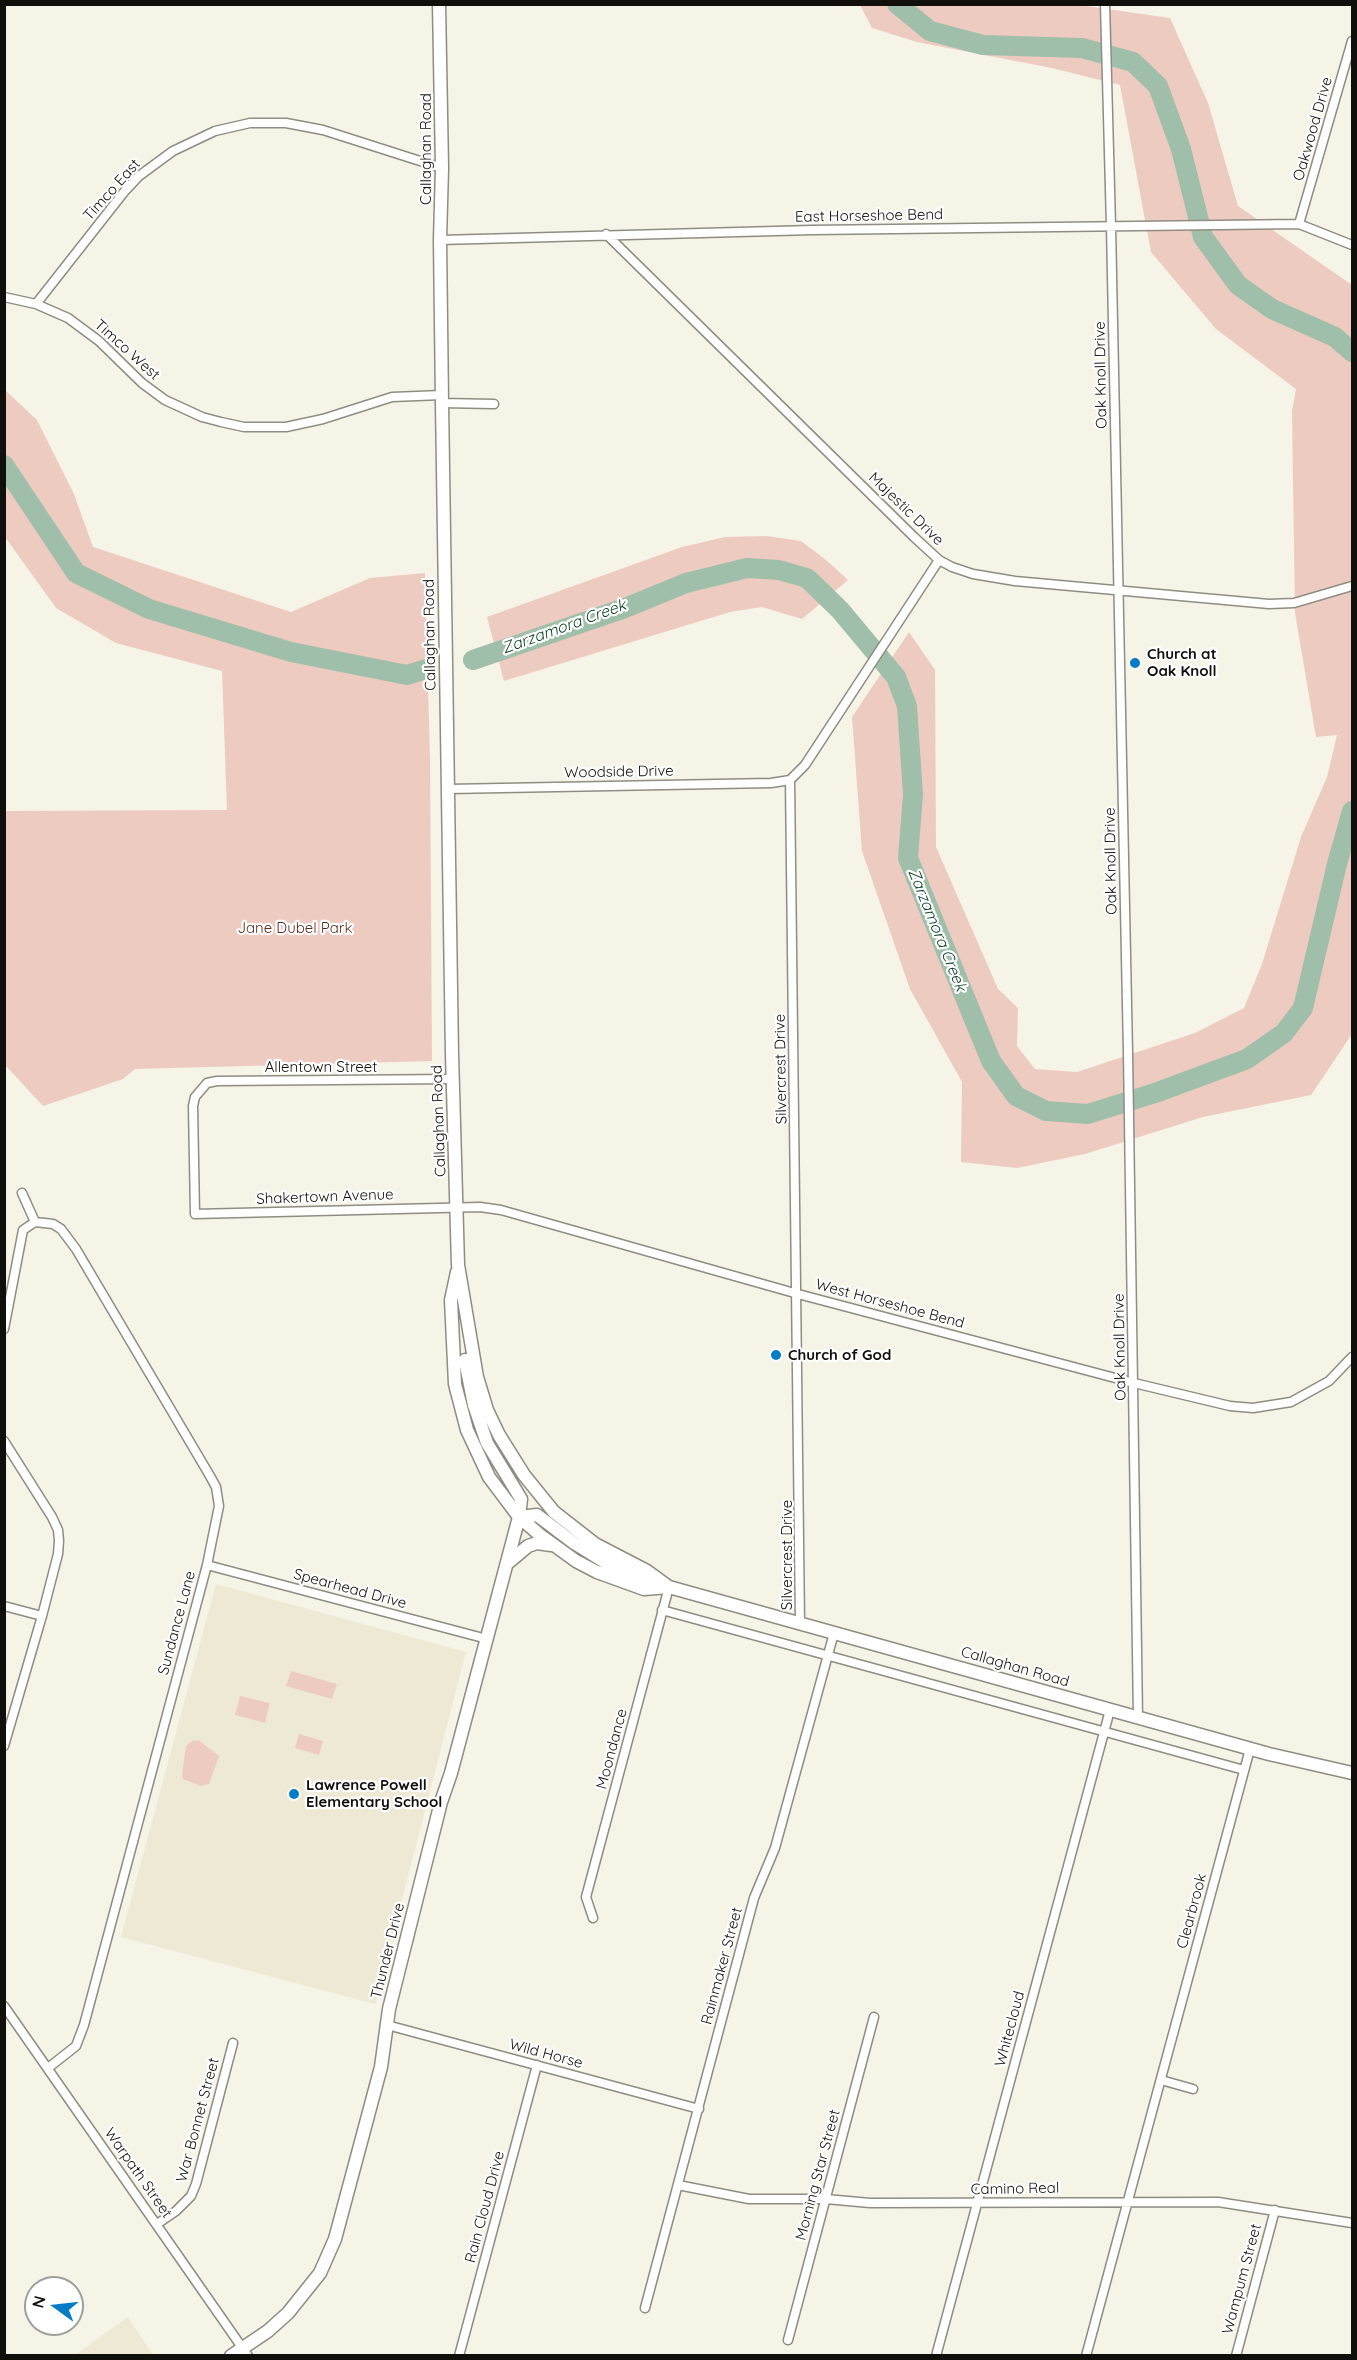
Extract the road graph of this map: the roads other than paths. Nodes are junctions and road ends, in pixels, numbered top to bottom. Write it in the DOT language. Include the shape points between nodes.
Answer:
graph roads {
  1 [pos="439,4"];
  2 [pos="1105,4"];
  3 [pos="1353,41"];
  4 [pos="442,168"];
  5 [pos="1299,224"];
  6 [pos="1111,226"];
  7 [pos="606,234"];
  8 [pos="440,240"];
  9 [pos="1353,246"];
  10 [pos="4,297"];
  11 [pos="36,304"];
  12 [pos="442,399"];
  13 [pos="494,404"];
  14 [pos="939,560"];
  15 [pos="1353,586"];
  16 [pos="1119,589"];
  17 [pos="790,780"];
  18 [pos="448,789"];
  19 [pos="453,1079"];
  20 [pos="22,1193"];
  21 [pos="456,1207"];
  22 [pos="195,1214"];
  23 [pos="35,1222"];
  24 [pos="458,1265"];
  25 [pos="798,1294"];
  26 [pos="464,1299"];
  27 [pos="4,1329"];
  28 [pos="1353,1357"];
  29 [pos="1134,1383"];
  30 [pos="4,1441"];
  31 [pos="519,1517"];
  32 [pos="552,1545"];
  33 [pos="508,1563"];
  34 [pos="207,1564"];
  35 [pos="664,1583"];
  36 [pos="4,1606"];
  37 [pos="662,1610"];
  38 [pos="42,1616"];
  39 [pos="800,1625"];
  40 [pos="834,1633"];
  41 [pos="487,1639"];
  42 [pos="826,1656"];
  43 [pos="1110,1710"];
  44 [pos="1138,1718"];
  45 [pos="1104,1731"];
  46 [pos="4,1746"];
  47 [pos="1250,1749"];
  48 [pos="1244,1770"];
  49 [pos="1353,1773"];
  50 [pos="593,1918"];
  51 [pos="4,2006"];
  52 [pos="874,2017"];
  53 [pos="387,2025"];
  54 [pos="233,2043"];
  55 [pos="537,2065"];
  56 [pos="48,2068"];
  57 [pos="1161,2080"];
  58 [pos="1193,2090"];
  59 [pos="699,2109"];
  60 [pos="678,2185"];
  61 [pos="826,2199"];
  62 [pos="1128,2200"];
  63 [pos="977,2203"];
  64 [pos="1275,2210"];
  65 [pos="1353,2223"];
  66 [pos="157,2224"];
  67 [pos="645,2308"];
  68 [pos="788,2340"];
  69 [pos="246,2351"];
  70 [pos="231,2355"];
  71 [pos="459,2355"];
  72 [pos="936,2355"];
  73 [pos="1086,2355"];
  74 [pos="1236,2355"];
  1 -- 4 [label="main road, Callaghan Road"];
  2 -- 6 [label="street, Oak Knoll Drive"];
  3 -- 5 [label="street, Oakwood Drive"];
  4 -- 8 [label="main road, Callaghan Road"];
  4 -- 11 [label="street, Timco East" via="323,130 286,123 250,123 215,131 173,151 139,176"];
  5 -- 6 [label="street, East Horseshoe Bend"];
  5 -- 9 [label="street"];
  6 -- 7 [label="street, East Horseshoe Bend"];
  6 -- 16 [label="street, Oak Knoll Drive"];
  7 -- 8 [label="street, East Horseshoe Bend"];
  7 -- 14 [label="street, Majestic Drive"];
  8 -- 12 [label="main road, Callaghan Road"];
  10 -- 11 [label="street, Timco West"];
  11 -- 12 [label="street, Timco West" via="84,329 165,400 221,422 244,427 286,427 385,399"];
  12 -- 13 [label="street, Timco West"];
  12 -- 18 [label="main road, Callaghan Road"];
  14 -- 16 [label="street, Majestic Drive" via="973,574 996,578"];
  14 -- 17 [label="street" via="805,765"];
  15 -- 16 [label="street, Majestic Drive" via="1294,603 1269,604"];
  16 -- 29 [label="street, Oak Knoll Drive"];
  17 -- 18 [label="street, Woodside Drive"];
  17 -- 25 [label="street, Silvercrest Drive"];
  18 -- 19 [label="main road, Callaghan Road"];
  19 -- 21 [label="main road, Callaghan Road"];
  19 -- 22 [label="street, Allentown Street" via="207,1083 195,1096 193,1106"];
  20 -- 23 [label="street"];
  21 -- 22 [label="street, Shakertown Avenue"];
  21 -- 24 [label="main road, Callaghan Road"];
  21 -- 25 [label="street, West Horseshoe Bend" via="501,1210"];
  23 -- 27 [label="street" via="22,1230"];
  23 -- 34 [label="street, Sundance Lane" via="61,1229 76,1249 216,1487 219,1506"];
  24 -- 26 [label="main road, Callaghan Road"];
  24 -- 31 [label="main road, Callaghan Road" via="451,1300 459,1407 489,1477"];
  25 -- 29 [label="street, West Horseshoe Bend"];
  25 -- 39 [label="street, Silvercrest Drive"];
  26 -- 31 [label="main road" via="462,1338 474,1405 487,1443 521,1499"];
  26 -- 35 [label="main road, Callaghan Road" via="475,1368 487,1410 524,1475 554,1512 595,1544"];
  28 -- 29 [label="street, West Horseshoe Bend" via="1329,1381 1291,1402 1253,1408"];
  29 -- 44 [label="street, Oak Knoll Drive"];
  30 -- 38 [label="street" via="58,1530 58,1554"];
  31 -- 32 [label="main road, Callaghan Road"];
  31 -- 33 [label="main road, Thunder Drive"];
  31 -- 35 [label="main road" via="537,1515 608,1564 645,1580"];
  32 -- 33 [label="main road" via="528,1546"];
  32 -- 35 [label="main road, Callaghan Road" via="617,1580 644,1589"];
  33 -- 41 [label="main road, Thunder Drive"];
  34 -- 41 [label="street, Spearhead Drive"];
  34 -- 56 [label="street, Sundance Lane" via="84,2025 76,2046"];
  35 -- 37 [label="street, Moondance"];
  35 -- 39 [label="main road, Callaghan Road"];
  36 -- 38 [label="street"];
  37 -- 42 [label="street"];
  37 -- 50 [label="street, Moondance" via="586,1897"];
  38 -- 46 [label="street"];
  39 -- 40 [label="main road, Callaghan Road"];
  40 -- 42 [label="street, Rainmaker Street"];
  40 -- 43 [label="main road, Callaghan Road"];
  41 -- 53 [label="main road, Thunder Drive" via="441,1802"];
  42 -- 45 [label="street"];
  42 -- 59 [label="street, Rainmaker Street" via="776,1848 754,1898"];
  43 -- 44 [label="main road, Callaghan Road"];
  43 -- 45 [label="street, Whitecloud"];
  44 -- 47 [label="main road, Callaghan Road"];
  45 -- 48 [label="street"];
  45 -- 63 [label="street, Whitecloud"];
  47 -- 48 [label="street, Clearbrook"];
  47 -- 49 [label="main road, Callaghan Road"];
  48 -- 57 [label="street, Clearbrook"];
  51 -- 56 [label="street, Warpath Street"];
  52 -- 61 [label="street, Morning Star Street"];
  53 -- 55 [label="street, Wild Horse"];
  53 -- 69 [label="main road, Thunder Drive" via="381,2067 328,2256 288,2313"];
  54 -- 66 [label="street, War Bonnet Street" via="191,2196"];
  55 -- 59 [label="street, Wild Horse"];
  55 -- 71 [label="street, Rain Cloud Drive"];
  56 -- 66 [label="street, Warpath Street"];
  57 -- 58 [label="street"];
  57 -- 62 [label="street, Clearbrook"];
  59 -- 60 [label="street, Rainmaker Street"];
  60 -- 61 [label="street, Camino Real" via="750,2199"];
  60 -- 67 [label="street, Rainmaker Street"];
  61 -- 63 [label="street, Camino Real"];
  61 -- 68 [label="street, Morning Star Street"];
  62 -- 63 [label="street, Camino Real"];
  62 -- 64 [label="street, Camino Real" via="1218,2202"];
  62 -- 73 [label="street, Clearbrook"];
  63 -- 72 [label="street, Whitecloud"];
  64 -- 65 [label="street, Camino Real"];
  64 -- 74 [label="street, Wampum Street"];
  66 -- 69 [label="street, Warpath Street"];
  69 -- 70 [label="main road, Thunder Drive"];
}
